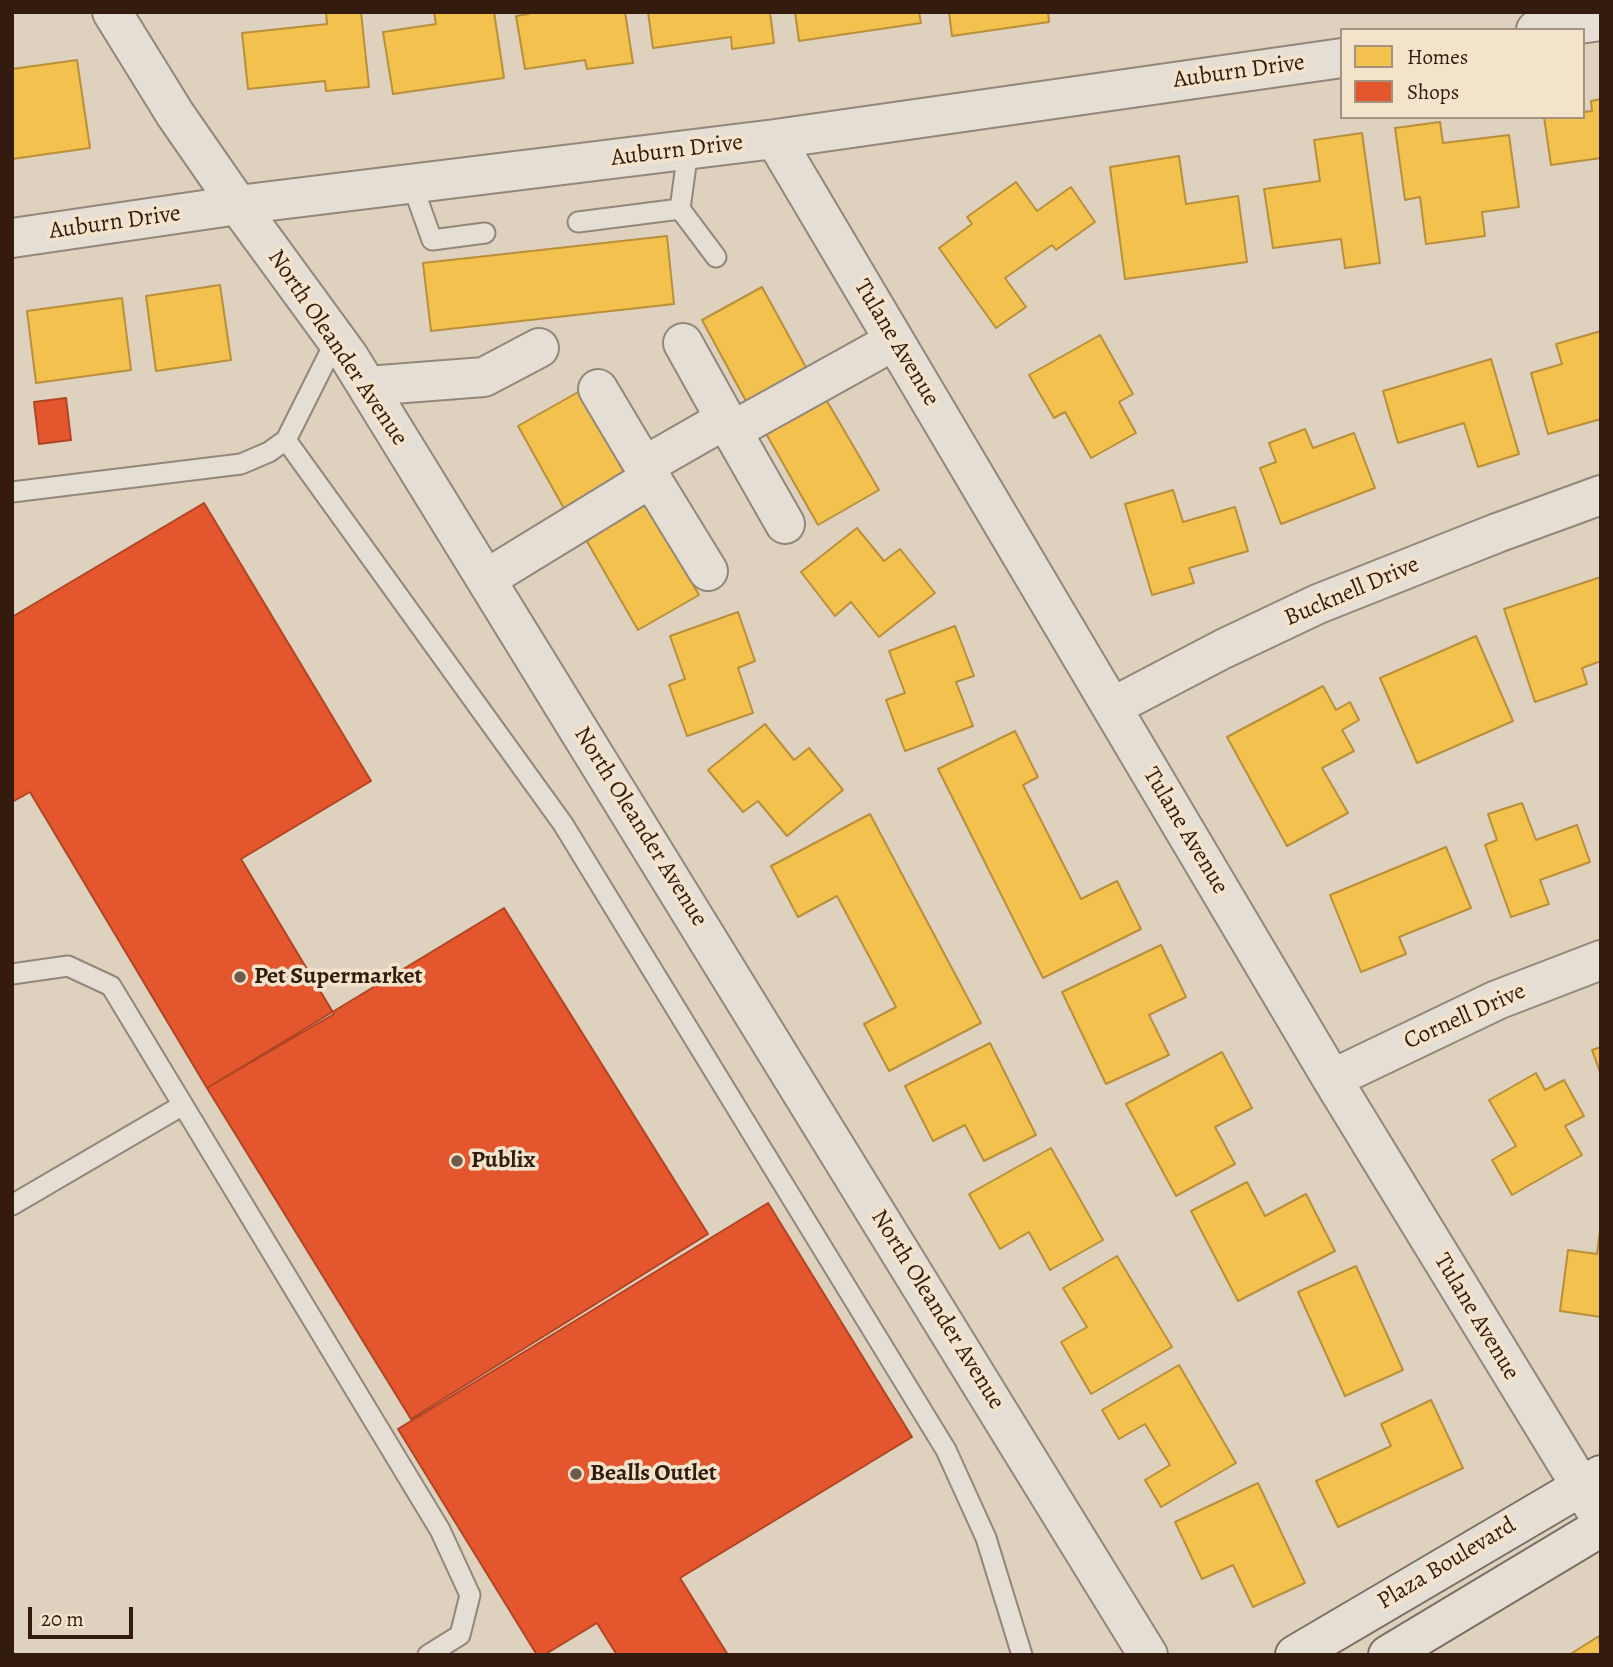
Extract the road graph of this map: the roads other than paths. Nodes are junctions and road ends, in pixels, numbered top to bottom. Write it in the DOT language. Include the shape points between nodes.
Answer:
graph roads {
  1 [pos="112,12"];
  2 [pos="1601,20"];
  3 [pos="1549,28"];
  4 [pos="1340,58"];
  5 [pos="775,139"];
  6 [pos="688,150"];
  7 [pos="412,184"];
  8 [pos="238,205"];
  9 [pos="680,209"];
  10 [pos="578,222"];
  11 [pos="485,233"];
  12 [pos="12,238"];
  13 [pos="716,257"];
  14 [pos="336,340"];
  15 [pos="894,341"];
  16 [pos="683,343"];
  17 [pos="539,348"];
  18 [pos="367,387"];
  19 [pos="598,389"];
  20 [pos="729,425"];
  21 [pos="286,440"];
  22 [pos="648,472"];
  23 [pos="12,492"];
  24 [pos="1601,495"];
  25 [pos="785,524"];
  26 [pos="708,571"];
  27 [pos="486,579"];
  28 [pos="1112,707"];
  29 [pos="1601,960"];
  30 [pos="12,974"];
  31 [pos="1332,1079"];
  32 [pos="183,1105"];
  33 [pos="12,1205"];
  34 [pos="1590,1480"];
  35 [pos="1601,1518"];
  36 [pos="1601,1527"];
  37 [pos="428,1655"];
  38 [pos="1022,1655"];
  39 [pos="1148,1655"];
  40 [pos="1295,1655"];
  41 [pos="1388,1655"];
  1 -- 8 [label="street, North Oleander Avenue"];
  2 -- 3 [label="street"];
  4 -- 5 [label="street, Auburn Drive"];
  5 -- 6 [label="street, Auburn Drive"];
  5 -- 15 [label="street, Tulane Avenue"];
  6 -- 7 [label="street, Auburn Drive"];
  6 -- 9 [label="lane"];
  7 -- 8 [label="street, Auburn Drive"];
  7 -- 11 [label="lane" via="432,240"];
  8 -- 12 [label="street, Auburn Drive"];
  8 -- 14 [label="street, North Oleander Avenue"];
  9 -- 10 [label="lane"];
  9 -- 13 [label="lane"];
  14 -- 18 [label="street, North Oleander Avenue"];
  14 -- 21 [label="lane"];
  15 -- 20 [label="street"];
  15 -- 28 [label="street, Tulane Avenue"];
  16 -- 20 [label="street"];
  17 -- 18 [label="street" via="484,377"];
  18 -- 27 [label="street, North Oleander Avenue"];
  19 -- 22 [label="street"];
  20 -- 22 [label="street"];
  20 -- 25 [label="street"];
  21 -- 23 [label="lane" via="241,464"];
  21 -- 38 [label="lane" via="563,824 946,1450 986,1538"];
  22 -- 26 [label="street"];
  22 -- 27 [label="street"];
  24 -- 28 [label="street, Bucknell Drive" via="1318,604"];
  27 -- 39 [label="street, North Oleander Avenue"];
  28 -- 31 [label="street, Tulane Avenue"];
  29 -- 31 [label="street, Cornell Drive" via="1497,1000"];
  30 -- 32 [label="lane" via="68,966 111,986"];
  31 -- 34 [label="street, Tulane Avenue"];
  32 -- 33 [label="lane"];
  32 -- 37 [label="lane" via="440,1530 470,1595 460,1635"];
  34 -- 35 [label="street, Tulane Avenue"];
  34 -- 40 [label="street, Plaza Boulevard"];
  36 -- 41 [label="street, Plaza Boulevard"];
}
